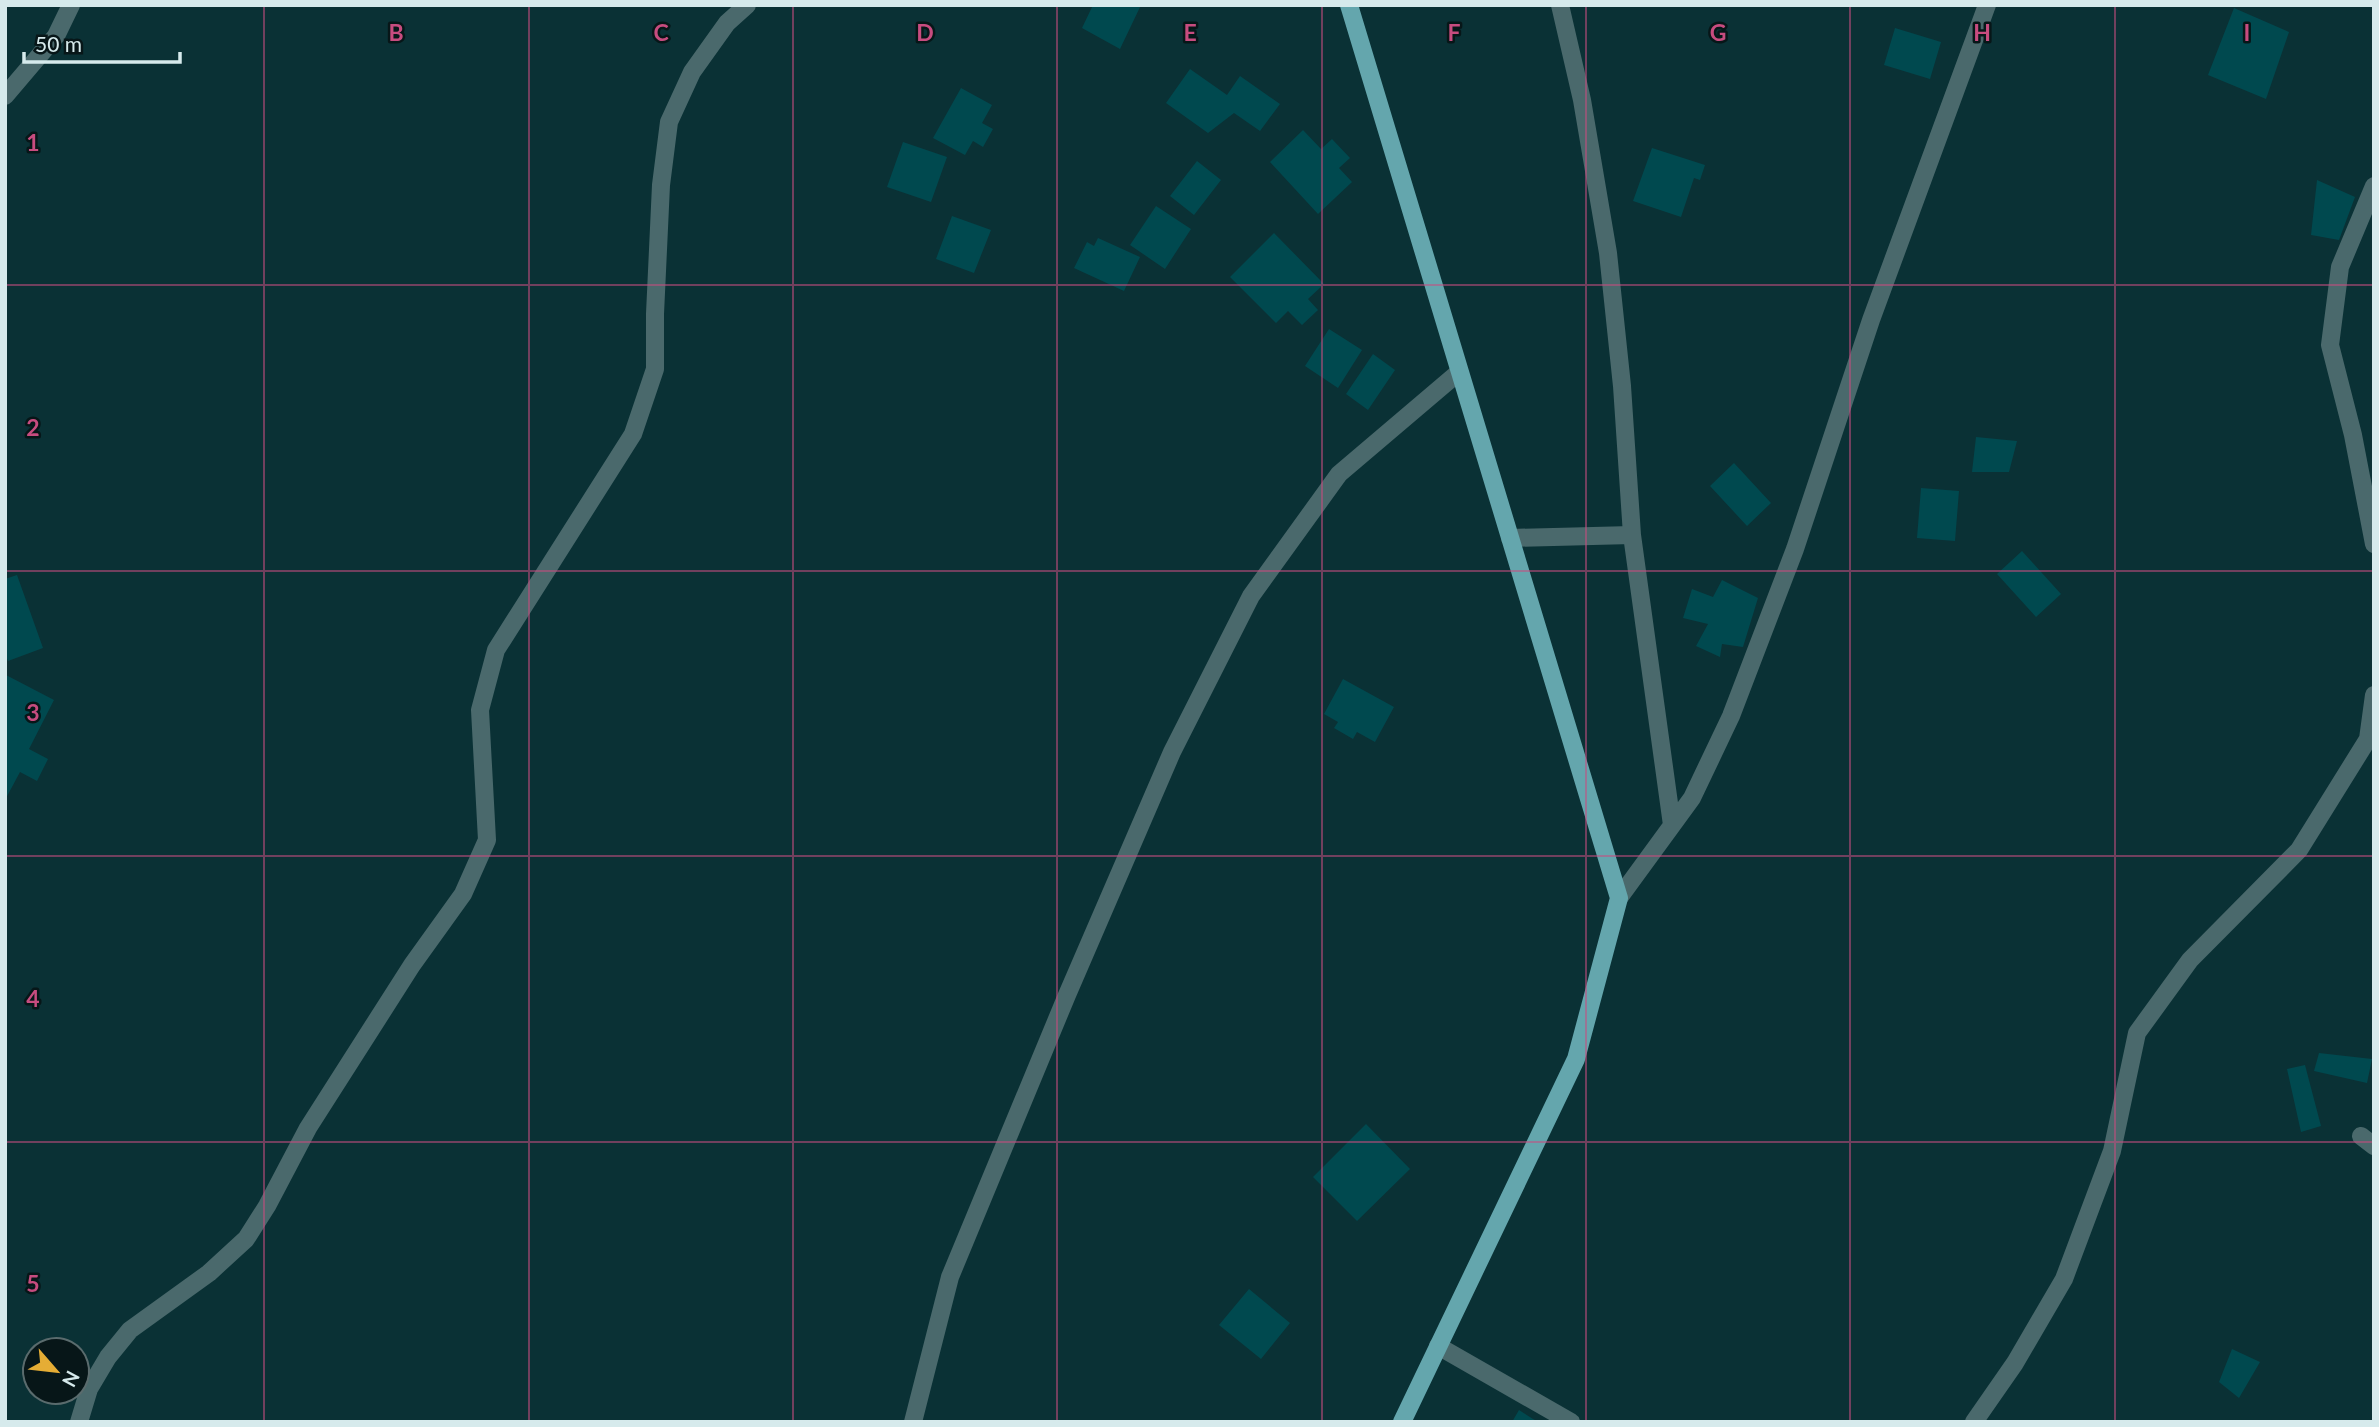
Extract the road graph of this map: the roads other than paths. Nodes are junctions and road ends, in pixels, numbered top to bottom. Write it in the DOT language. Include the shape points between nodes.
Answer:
graph roads {
  1 [pos="71,5"];
  2 [pos="747,5"];
  3 [pos="1349,5"];
  4 [pos="1560,5"];
  5 [pos="1987,5"];
  6 [pos="5,96"];
  7 [pos="2374,186"];
  8 [pos="1459,372"];
  9 [pos="1632,535"];
  10 [pos="1510,538"];
  11 [pos="2374,544"];
  12 [pos="2374,695"];
  13 [pos="1672,825"];
  14 [pos="1619,898"];
  15 [pos="1438,1346"];
  16 [pos="79,1422"];
  17 [pos="914,1422"];
  18 [pos="1402,1422"];
  19 [pos="1571,1422"];
  20 [pos="1974,1422"];
  1 -- 6 [label="street" via="56,36"];
  2 -- 16 [label="street" via="727,23 692,72 669,122 661,185 655,369 633,434 496,650 480,710 488,840 463,894 316,1116 246,1239 209,1273 130,1331 89,1389"];
  3 -- 8 [label="main road"];
  4 -- 9 [label="street" via="1582,100 1608,253"];
  5 -- 13 [label="street" via="1871,320 1796,549 1731,716 1692,797"];
  7 -- 11 [label="street" via="2340,267 2330,345"];
  8 -- 10 [label="main road"];
  8 -- 17 [label="street" via="1339,474 1251,596 1172,752 950,1277"];
  9 -- 10 [label="street"];
  9 -- 13 [label="street"];
  10 -- 14 [label="main road"];
  12 -- 20 [label="street" via="2368,739 2299,850 2190,960 2137,1033 2112,1151 2064,1279"];
  13 -- 14 [label="street"];
  14 -- 15 [label="main road" via="1576,1059"];
  15 -- 18 [label="main road"];
  15 -- 19 [label="street"];
}
